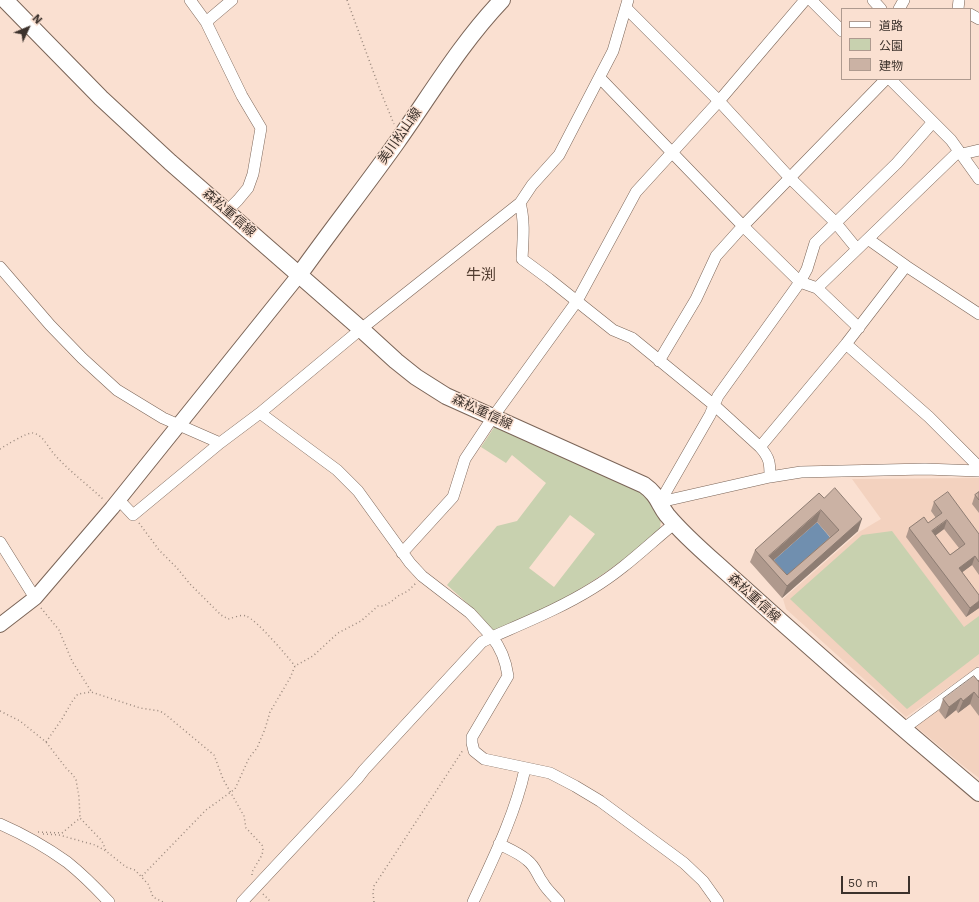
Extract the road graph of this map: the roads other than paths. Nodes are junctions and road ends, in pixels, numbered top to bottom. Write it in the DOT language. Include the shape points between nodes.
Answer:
graph roads {
  1 [pos="5,0"];
  2 [pos="190,0"];
  3 [pos="232,0"];
  4 [pos="502,0"];
  5 [pos="806,0"];
  6 [pos="811,0"];
  7 [pos="873,0"];
  8 [pos="627,4"];
  9 [pos="880,8"];
  10 [pos="206,22"];
  11 [pos="841,30"];
  12 [pos="600,78"];
  13 [pos="885,80"];
  14 [pos="891,80"];
  15 [pos="719,101"];
  16 [pos="933,122"];
  17 [pos="979,150"];
  18 [pos="671,152"];
  19 [pos="960,152"];
  20 [pos="790,178"];
  21 [pos="979,179"];
  22 [pos="520,203"];
  23 [pos="227,211"];
  24 [pos="835,222"];
  25 [pos="742,226"];
  26 [pos="868,239"];
  27 [pos="857,249"];
  28 [pos="906,266"];
  29 [pos="0,268"];
  30 [pos="299,275"];
  31 [pos="800,282"];
  32 [pos="817,288"];
  33 [pos="577,300"];
  34 [pos="979,314"];
  35 [pos="859,328"];
  36 [pos="361,329"];
  37 [pos="846,344"];
  38 [pos="659,360"];
  39 [pos="714,405"];
  40 [pos="260,413"];
  41 [pos="493,417"];
  42 [pos="180,425"];
  43 [pos="220,443"];
  44 [pos="760,447"];
  45 [pos="979,466"];
  46 [pos="979,471"];
  47 [pos="770,477"];
  48 [pos="660,502"];
  49 [pos="116,504"];
  50 [pos="675,523"];
  51 [pos="0,542"];
  52 [pos="402,552"];
  53 [pos="35,598"];
  54 [pos="0,626"];
  55 [pos="492,637"];
  56 [pos="979,673"];
  57 [pos="903,729"];
  58 [pos="525,769"];
  59 [pos="979,793"];
  60 [pos="0,824"];
  61 [pos="500,844"];
  62 [pos="109,902"];
  63 [pos="242,902"];
  64 [pos="473,902"];
  65 [pos="559,902"];
  66 [pos="718,902"];
  1 -- 23 [label="main road, 森松重信線" via="101,98"];
  2 -- 10 [label="street"];
  3 -- 10 [label="street"];
  4 -- 30 [label="main road, 美川松山線" via="466,42"];
  5 -- 15 [label="street"];
  6 -- 11 [label="street"];
  7 -- 9 [label="street"];
  8 -- 12 [label="street" via="613,51"];
  8 -- 15 [label="street"];
  10 -- 23 [label="street" via="242,96 261,128 248,188"];
  12 -- 18 [label="street"];
  12 -- 22 [label="street" via="559,155 532,185"];
  13 -- 20 [label="street"];
  14 -- 16 [label="street"];
  15 -- 18 [label="street"];
  15 -- 20 [label="street"];
  16 -- 19 [label="street"];
  16 -- 24 [label="street" via="897,163"];
  17 -- 19 [label="street"];
  18 -- 25 [label="street"];
  18 -- 33 [label="street" via="636,192"];
  19 -- 21 [label="street"];
  19 -- 26 [label="street"];
  20 -- 24 [label="street"];
  20 -- 25 [label="street"];
  22 -- 33 [label="street" via="524,230 522,259"];
  22 -- 36 [label="street"];
  23 -- 30 [label="main road, 森松重信線"];
  24 -- 27 [label="street"];
  24 -- 31 [label="street" via="815,242"];
  25 -- 31 [label="street"];
  25 -- 38 [label="street" via="716,256 696,299"];
  26 -- 27 [label="street"];
  26 -- 28 [label="street"];
  27 -- 32 [label="street"];
  28 -- 34 [label="street"];
  28 -- 35 [label="street"];
  29 -- 42 [label="street" via="76,352 117,390 163,418"];
  30 -- 36 [label="main road, 森松重信線"];
  30 -- 42 [label="street"];
  31 -- 32 [label="street"];
  31 -- 39 [label="street"];
  32 -- 35 [label="street"];
  33 -- 38 [label="street" via="613,330 632,338"];
  33 -- 41 [label="street"];
  35 -- 37 [label="street"];
  36 -- 40 [label="street"];
  36 -- 41 [label="main road, 森松重信線" via="416,377 446,396"];
  37 -- 44 [label="street"];
  37 -- 45 [label="street" via="929,417"];
  38 -- 39 [label="street"];
  39 -- 44 [label="street"];
  39 -- 48 [label="street"];
  40 -- 43 [label="street"];
  40 -- 52 [label="street" via="337,470 358,491"];
  41 -- 48 [label="main road, 森松重信線" via="644,485 653,491"];
  41 -- 52 [label="street" via="466,459 453,496"];
  42 -- 43 [label="street"];
  42 -- 49 [label="street"];
  43 -- 49 [label="street" via="133,515"];
  44 -- 47 [label="street" via="770,464"];
  46 -- 47 [label="street" via="925,469 801,472"];
  47 -- 48 [label="street"];
  48 -- 50 [label="main road, 森松重信線"];
  49 -- 53 [label="street"];
  50 -- 55 [label="street" via="594,588 560,608"];
  50 -- 57 [label="main road, 森松重信線" via="721,568"];
  51 -- 53 [label="street"];
  52 -- 55 [label="street" via="422,576 470,613"];
  53 -- 54 [label="street"];
  55 -- 58 [label="street" via="506,663 508,676 472,737 472,743 474,751 484,759"];
  55 -- 63 [label="street" via="482,642"];
  56 -- 57 [label="street"];
  57 -- 59 [label="main road, 森松重信線"];
  58 -- 61 [label="street" via="520,792"];
  58 -- 66 [label="street" via="550,773 600,801 684,863 703,880"];
  60 -- 62 [label="street" via="67,862"];
  61 -- 64 [label="street"];
  61 -- 65 [label="street" via="527,860 538,872 541,882"];
}
